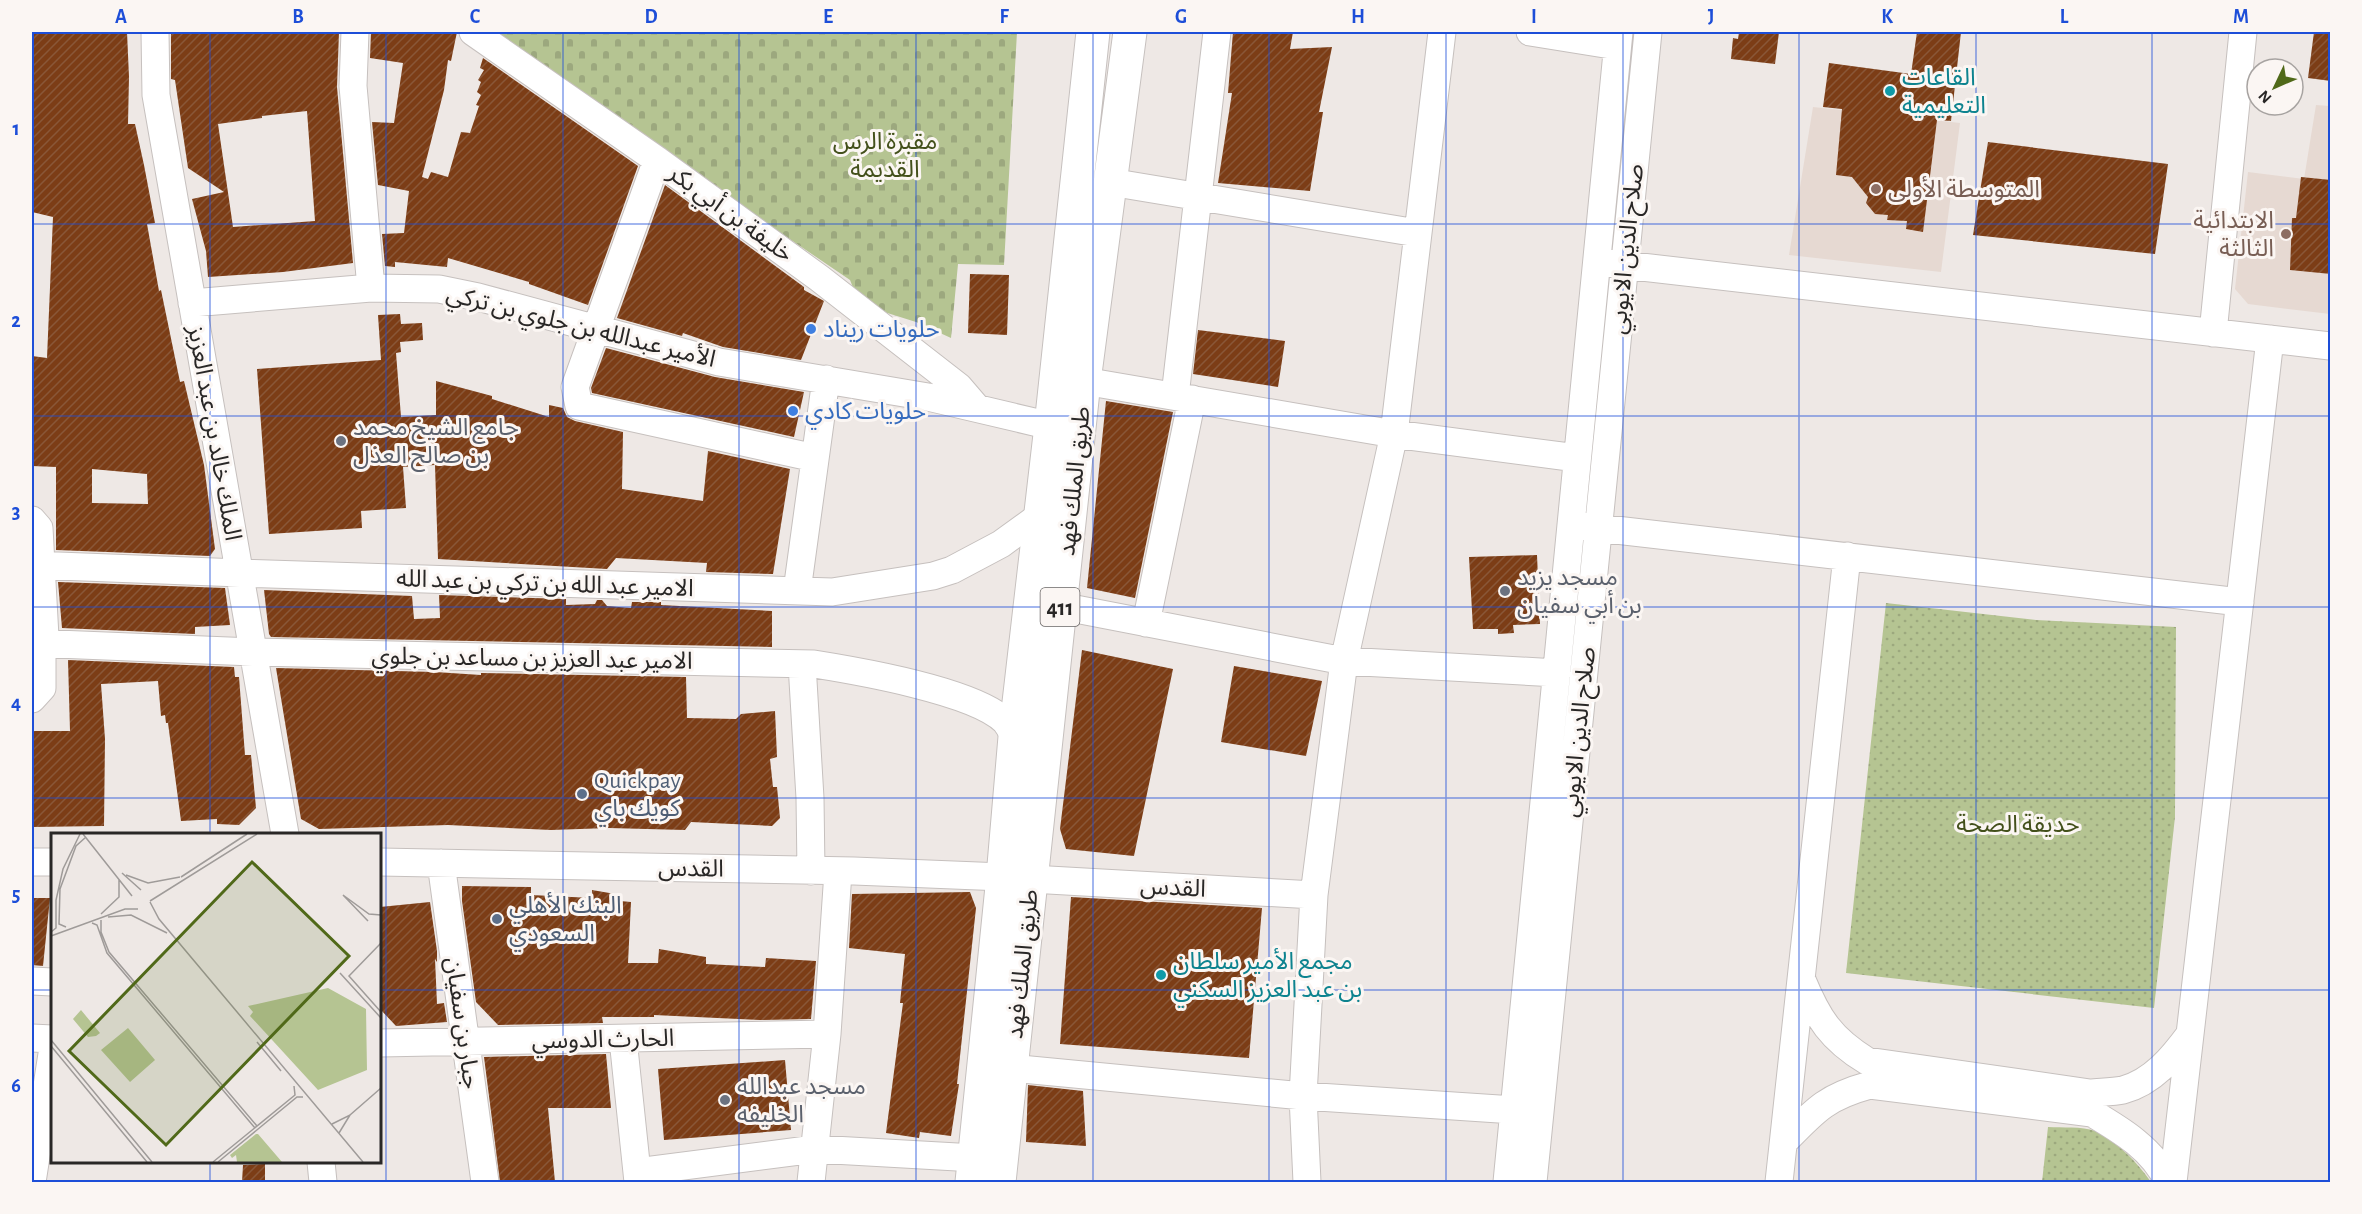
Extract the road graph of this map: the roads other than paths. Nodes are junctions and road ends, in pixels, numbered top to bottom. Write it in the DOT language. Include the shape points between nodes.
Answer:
graph roads {
  1 [pos="155,32"];
  2 [pos="355,32"];
  3 [pos="473,32"];
  4 [pos="1093,32"];
  5 [pos="1130,32"];
  6 [pos="1217,32"];
  7 [pos="1442,32"];
  8 [pos="1530,32"];
  9 [pos="1648,32"];
  10 [pos="2243,32"];
  11 [pos="1618,39"];
  12 [pos="657,159"];
  13 [pos="1077,184"];
  14 [pos="1110,186"];
  15 [pos="1199,197"];
  16 [pos="1417,233"];
  17 [pos="1596,262"];
  18 [pos="1625,265"];
  19 [pos="371,288"];
  20 [pos="192,303"];
  21 [pos="597,328"];
  22 [pos="2213,333"];
  23 [pos="2270,339"];
  24 [pos="2331,346"];
  25 [pos="826,380"];
  26 [pos="1084,381"];
  27 [pos="1183,398"];
  28 [pos="977,408"];
  29 [pos="1051,426"];
  30 [pos="1394,434"];
  31 [pos="815,458"];
  32 [pos="1577,458"];
  33 [pos="1041,515"];
  34 [pos="32,520"];
  35 [pos="1571,525"];
  36 [pos="1599,528"];
  37 [pos="1846,556"];
  38 [pos="35,565"];
  39 [pos="240,573"];
  40 [pos="797,591"];
  41 [pos="2240,602"];
  42 [pos="1060,606"];
  43 [pos="1146,623"];
  44 [pos="37,643"];
  45 [pos="253,652"];
  46 [pos="1344,661"];
  47 [pos="802,664"];
  48 [pos="1557,674"];
  49 [pos="32,699"];
  50 [pos="1015,737"];
  51 [pos="285,833"];
  52 [pos="32,862"];
  53 [pos="51,862"];
  54 [pos="381,862"];
  55 [pos="441,863"];
  56 [pos="811,871"];
  57 [pos="838,872"];
  58 [pos="1017,878"];
  59 [pos="1314,895"];
  60 [pos="1801,979"];
  61 [pos="32,981"];
  62 [pos="51,982"];
  63 [pos="827,1034"];
  64 [pos="2190,1034"];
  65 [pos="32,1038"];
  66 [pos="51,1039"];
  67 [pos="623,1039"];
  68 [pos="466,1042"];
  69 [pos="381,1043"];
  70 [pos="1011,1068"];
  71 [pos="51,1069"];
  72 [pos="1303,1096"];
  73 [pos="1514,1110"];
  74 [pos="48,1114"];
  75 [pos="1784,1142"];
  76 [pos="815,1149"];
  77 [pos="321,1163"];
  78 [pos="974,1170"];
  79 [pos="638,1177"];
  80 [pos="32,1182"];
  81 [pos="323,1182"];
  82 [pos="485,1182"];
  83 [pos="811,1182"];
  84 [pos="999,1182"];
  85 [pos="1307,1182"];
  86 [pos="1507,1182"];
  87 [pos="1533,1182"];
  88 [pos="1779,1182"];
  89 [pos="2168,1182"];
  90 [pos="2173,1182"];
  1 -- 20 [label="street, الملك خالد بن عبد العزيز" via="156,94"];
  2 -- 19 [label="street" via="353,86"];
  3 -- 12 [label="street, خليفة بن أبي بكر"];
  4 -- 13 [label="main road, طريق الملك فهد / 411"];
  5 -- 14 [label="main road, طريق الملك فهد / 411"];
  6 -- 15 [label="street"];
  7 -- 16 [label="street"];
  8 -- 11 [label="street"];
  9 -- 18 [label="street, صلاح الدين الايوبي"];
  10 -- 22 [label="street"];
  11 -- 17 [label="street, صلاح الدين الايوبي"];
  12 -- 21 [label="street"];
  12 -- 28 [label="street, خليفة بن أبي بكر" via="819,278 959,387"];
  13 -- 14 [label="main road"];
  13 -- 29 [label="main road, طريق الملك فهد / 411"];
  14 -- 15 [label="street"];
  14 -- 26 [label="main road, طريق الملك فهد / 411"];
  15 -- 16 [label="street"];
  15 -- 27 [label="street"];
  16 -- 30 [label="street"];
  17 -- 18 [label="street"];
  17 -- 32 [label="street, صلاح الدين الايوبي"];
  18 -- 22 [label="street"];
  18 -- 36 [label="street, صلاح الدين الايوبي"];
  19 -- 20 [label="street, الأمير عبدالله بن جلوي بن تركي"];
  19 -- 21 [label="street, الأمير عبدالله بن جلوي بن تركي" via="440,289"];
  20 -- 39 [label="street, الملك خالد بن عبد العزيز"];
  21 -- 25 [label="street, الأمير عبدالله بن جلوي بن تركي" via="719,362"];
  21 -- 31 [label="street" via="574,387 579,406"];
  22 -- 23 [label="street"];
  23 -- 24 [label="street"];
  23 -- 41 [label="street"];
  25 -- 28 [label="street"];
  25 -- 31 [label="street"];
  26 -- 27 [label="street"];
  26 -- 42 [label="main road, طريق الملك فهد / 411"];
  27 -- 30 [label="street"];
  27 -- 43 [label="street"];
  28 -- 29 [label="street"];
  29 -- 33 [label="main road, طريق الملك فهد / 411"];
  30 -- 32 [label="street"];
  30 -- 46 [label="street"];
  31 -- 40 [label="street"];
  32 -- 35 [label="street, صلاح الدين الايوبي"];
  33 -- 40 [label="street, الامير عبد الله بن تركي بن عبد الله" via="1001,544 933,576 832,592"];
  33 -- 50 [label="main road, طريق الملك فهد / 411"];
  34 -- 38 [label="street" via="39,528"];
  35 -- 36 [label="street"];
  35 -- 48 [label="street, صلاح الدين الايوبي"];
  36 -- 37 [label="street"];
  36 -- 87 [label="street, صلاح الدين الايوبي"];
  37 -- 41 [label="street"];
  37 -- 60 [label="street"];
  38 -- 39 [label="street, الامير عبد الله بن تركي بن عبد الله"];
  38 -- 44 [label="street" via="45,637"];
  39 -- 40 [label="street, الامير عبد الله بن تركي بن عبد الله"];
  39 -- 45 [label="street, الملك خالد بن عبد العزيز"];
  41 -- 64 [label="street"];
  42 -- 43 [label="street"];
  42 -- 58 [label="main road, طريق الملك فهد / 411"];
  43 -- 46 [label="street"];
  44 -- 45 [label="street, الامير عبد العزيز بن مساعد بن جلوي"];
  44 -- 49 [label="street" via="42,688"];
  45 -- 47 [label="street, الامير عبد العزيز بن مساعد بن جلوي"];
  45 -- 51 [label="street, الملك خالد بن عبد العزيز"];
  46 -- 48 [label="street"];
  46 -- 59 [label="street"];
  47 -- 50 [label="street, الامير عبد العزيز بن مساعد بن جلوي" via="856,671 954,695 1003,720"];
  47 -- 56 [label="street"];
  48 -- 73 [label="street, صلاح الدين الايوبي"];
  50 -- 58 [label="main road, طريق الملك فهد / 411"];
  52 -- 53 [label="street"];
  54 -- 55 [label="street, القدس"];
  55 -- 56 [label="street, القدس"];
  55 -- 68 [label="street, جبار بن سفيان"];
  56 -- 57 [label="street, القدس"];
  57 -- 58 [label="street, القدس"];
  57 -- 63 [label="street"];
  58 -- 59 [label="street, القدس"];
  58 -- 70 [label="main road, طريق الملك فهد / 411"];
  58 -- 78 [label="main road, طريق الملك فهد / 411"];
  59 -- 72 [label="street"];
  60 -- 64 [label="street" via="1814,1011 1827,1029 1867,1061 2067,1090 2123,1090 2150,1078"];
  60 -- 75 [label="street"];
  61 -- 62 [label="street"];
  63 -- 67 [label="street, الحارث الدوسي"];
  63 -- 76 [label="street"];
  64 -- 90 [label="street"];
  65 -- 66 [label="street"];
  67 -- 68 [label="street, الحارث الدوسي"];
  67 -- 79 [label="street"];
  68 -- 69 [label="street, الحارث الدوسي"];
  68 -- 82 [label="street, جبار بن سفيان"];
  70 -- 72 [label="street"];
  70 -- 84 [label="main road, طريق الملك فهد / 411"];
  71 -- 74 [label="street"];
  72 -- 73 [label="street"];
  72 -- 85 [label="street"];
  73 -- 86 [label="street, صلاح الدين الايوبي"];
  74 -- 80 [label="street"];
  75 -- 88 [label="street"];
  75 -- 89 [label="street" via="1825,1103 1870,1085 2092,1113 2136,1142"];
  76 -- 78 [label="street"];
  76 -- 79 [label="street"];
  76 -- 83 [label="street"];
  77 -- 81 [label="street"];
}
